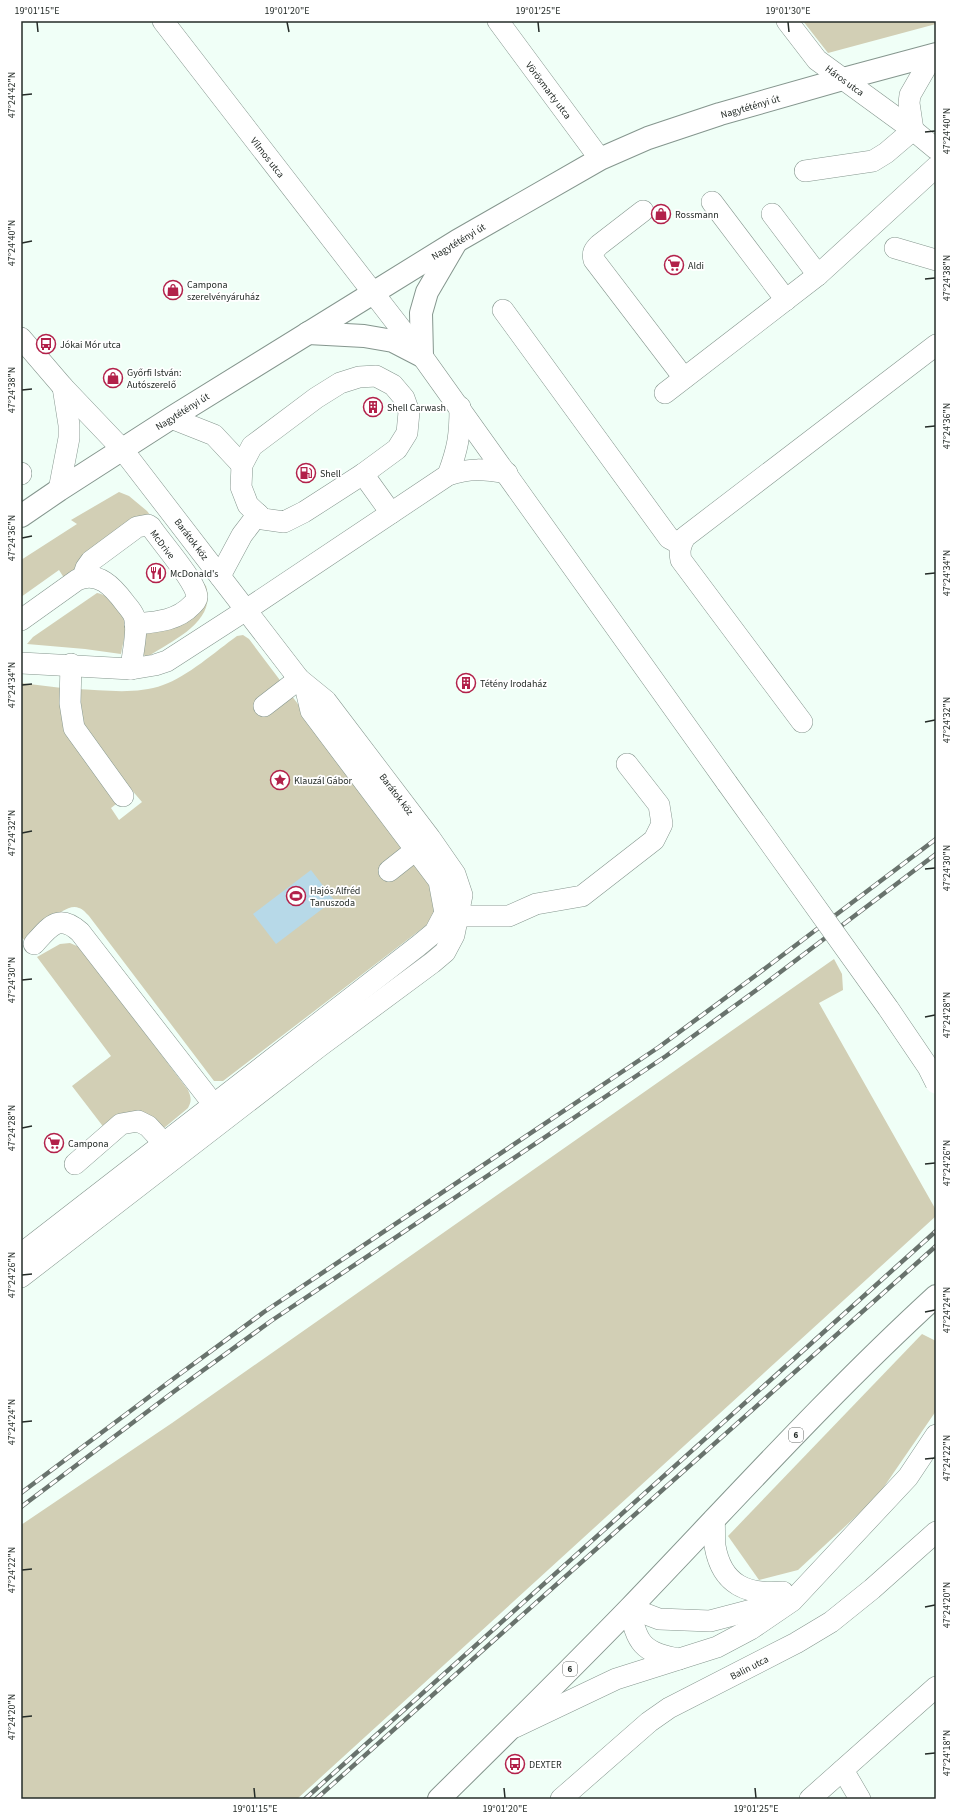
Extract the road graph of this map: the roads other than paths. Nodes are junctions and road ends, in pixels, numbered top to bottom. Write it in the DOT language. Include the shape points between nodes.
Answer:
graph roads {
  1 [pos="163,21"];
  2 [pos="498,21"];
  3 [pos="786,21"];
  4 [pos="935,55"];
  5 [pos="843,79"];
  6 [pos="913,130"];
  7 [pos="936,149"];
  8 [pos="600,158"];
  9 [pos="936,167"];
  10 [pos="805,171"];
  11 [pos="712,202"];
  12 [pos="643,211"];
  13 [pos="772,214"];
  14 [pos="457,241"];
  15 [pos="895,248"];
  16 [pos="936,260"];
  17 [pos="818,275"];
  18 [pos="373,292"];
  19 [pos="786,300"];
  20 [pos="503,310"];
  21 [pos="308,333"];
  22 [pos="936,345"];
  23 [pos="25,350"];
  24 [pos="422,356"];
  25 [pos="684,378"];
  26 [pos="63,387"];
  27 [pos="665,393"];
  28 [pos="460,407"];
  29 [pos="171,418"];
  30 [pos="122,449"];
  31 [pos="242,465"];
  32 [pos="507,473"];
  33 [pos="363,474"];
  34 [pos="448,475"];
  35 [pos="59,490"];
  36 [pos="391,513"];
  37 [pos="258,514"];
  38 [pos="21,516"];
  39 [pos="680,544"];
  40 [pos="220,576"];
  41 [pos="83,577"];
  42 [pos="246,610"];
  43 [pos="21,620"];
  44 [pos="135,624"];
  45 [pos="21,663"];
  46 [pos="71,664"];
  47 [pos="131,669"];
  48 [pos="302,682"];
  49 [pos="264,706"];
  50 [pos="802,722"];
  51 [pos="627,764"];
  52 [pos="122,796"];
  53 [pos="423,844"];
  54 [pos="390,871"];
  55 [pos="452,915"];
  56 [pos="34,944"];
  57 [pos="936,1082"];
  58 [pos="214,1105"];
  59 [pos="170,1150"];
  60 [pos="75,1164"];
  61 [pos="21,1254"];
  62 [pos="21,1277"];
  63 [pos="936,1296"];
  64 [pos="936,1434"];
  65 [pos="714,1519"];
  66 [pos="936,1532"];
  67 [pos="826,1564"];
  68 [pos="788,1591"];
  69 [pos="630,1608"];
  70 [pos="680,1659"];
  71 [pos="936,1687"];
  72 [pos="509,1729"];
  73 [pos="843,1770"];
  74 [pos="439,1799"];
  75 [pos="561,1799"];
  76 [pos="810,1799"];
  77 [pos="860,1799"];
  1 -- 18 [label="street, Vilmos utca"];
  2 -- 8 [label="street, Vörösmarty utca"];
  3 -- 5 [label="street, Háros utca" via="817,60"];
  4 -- 5 [label="main road, Nagytétényi út"];
  4 -- 6 [label="street" via="910,95"];
  5 -- 6 [label="street, Háros utca"];
  5 -- 8 [label="main road, Nagytétényi út" via="720,114 648,138"];
  6 -- 7 [label="street, Háros utca"];
  6 -- 10 [label="street" via="873,161"];
  8 -- 14 [label="main road, Nagytétényi út"];
  9 -- 17 [label="street"];
  11 -- 19 [label="street"];
  12 -- 25 [label="street" via="599,245 592,254"];
  13 -- 17 [label="street"];
  14 -- 18 [label="main road, Nagytétényi út"];
  14 -- 24 [label="main road" via="426,292 421,314"];
  15 -- 16 [label="street"];
  17 -- 19 [label="street"];
  18 -- 21 [label="main road, Nagytétényi út"];
  18 -- 24 [label="street, Vilmos utca"];
  19 -- 25 [label="street"];
  20 -- 39 [label="street" via="669,538"];
  21 -- 24 [label="main road" via="364,336 393,341"];
  21 -- 29 [label="main road, Nagytétényi út"];
  22 -- 39 [label="street"];
  23 -- 26 [label="street"];
  24 -- 28 [label="street, Vilmos utca"];
  25 -- 27 [label="street"];
  26 -- 30 [label="street"];
  26 -- 35 [label="street" via="69,438"];
  28 -- 32 [label="street, Vilmos utca"];
  28 -- 34 [label="street" via="460,436"];
  29 -- 30 [label="main road, Nagytétényi út"];
  29 -- 31 [label="street" via="214,435"];
  30 -- 35 [label="main road, Nagytétényi út"];
  30 -- 40 [label="street, Barátok köz"];
  31 -- 33 [label="street" via="252,446 316,398 340,383 359,377 376,376 393,385 404,398 409,412 407,433 397,449"];
  31 -- 37 [label="street" via="241,487 248,505"];
  32 -- 34 [label="street" via="481,469 464,470"];
  32 -- 57 [label="street, Vilmos utca, bridge" via="888,1008"];
  33 -- 36 [label="street"];
  33 -- 37 [label="street" via="284,522 263,519"];
  34 -- 36 [label="street"];
  35 -- 38 [label="main road, Nagytétényi út"];
  36 -- 42 [label="street"];
  37 -- 40 [label="street" via="242,535"];
  39 -- 50 [label="street" via="681,560"];
  40 -- 42 [label="street, Barátok köz"];
  41 -- 43 [label="street"];
  41 -- 44 [label="street" via="92,576 102,580 115,590 134,615"];
  41 -- 44 [label="street, McDrive" via="91,561 108,547 137,527 151,527 194,584 197,596 188,610 176,617 159,622"];
  42 -- 47 [label="street" via="167,660"];
  42 -- 48 [label="street, Barátok köz"];
  44 -- 47 [label="street"];
  45 -- 46 [label="street"];
  46 -- 47 [label="street"];
  46 -- 52 [label="street" via="70,703 74,728"];
  48 -- 49 [label="street"];
  48 -- 53 [label="street, Barátok köz" via="311,710"];
  51 -- 55 [label="street" via="659,805 662,824 654,840 582,896 536,904 509,916"];
  53 -- 54 [label="street"];
  53 -- 55 [label="street, Barátok köz"];
  55 -- 58 [label="street" via="418,946"];
  55 -- 59 [label="street" via="454,935 445,952 432,963 320,1046"];
  56 -- 58 [label="street" via="54,924 71,923"];
  58 -- 59 [label="street"];
  59 -- 60 [label="street" via="148,1126 138,1121 121,1124"];
  59 -- 61 [label="street"];
  59 -- 62 [label="street"];
  63 -- 65 [label="main road, 6" via="892,1336"];
  64 -- 67 [label="street" via="908,1477"];
  65 -- 68 [label="street" via="715,1547 723,1568 733,1582 745,1589 764,1593"];
  65 -- 69 [label="main road, 6"];
  66 -- 75 [label="street, Balin utca" via="831,1622 796,1643 669,1708 649,1722"];
  67 -- 68 [label="street"];
  67 -- 70 [label="street" via="792,1601 751,1629 717,1647"];
  68 -- 69 [label="street" via="752,1610 710,1621 659,1619"];
  69 -- 70 [label="street" via="634,1630 641,1643 663,1656"];
  69 -- 72 [label="main road, 6"];
  70 -- 72 [label="street" via="616,1679"];
  71 -- 73 [label="street"];
  72 -- 74 [label="main road, 6"];
  73 -- 76 [label="street"];
  73 -- 77 [label="street"];
}
